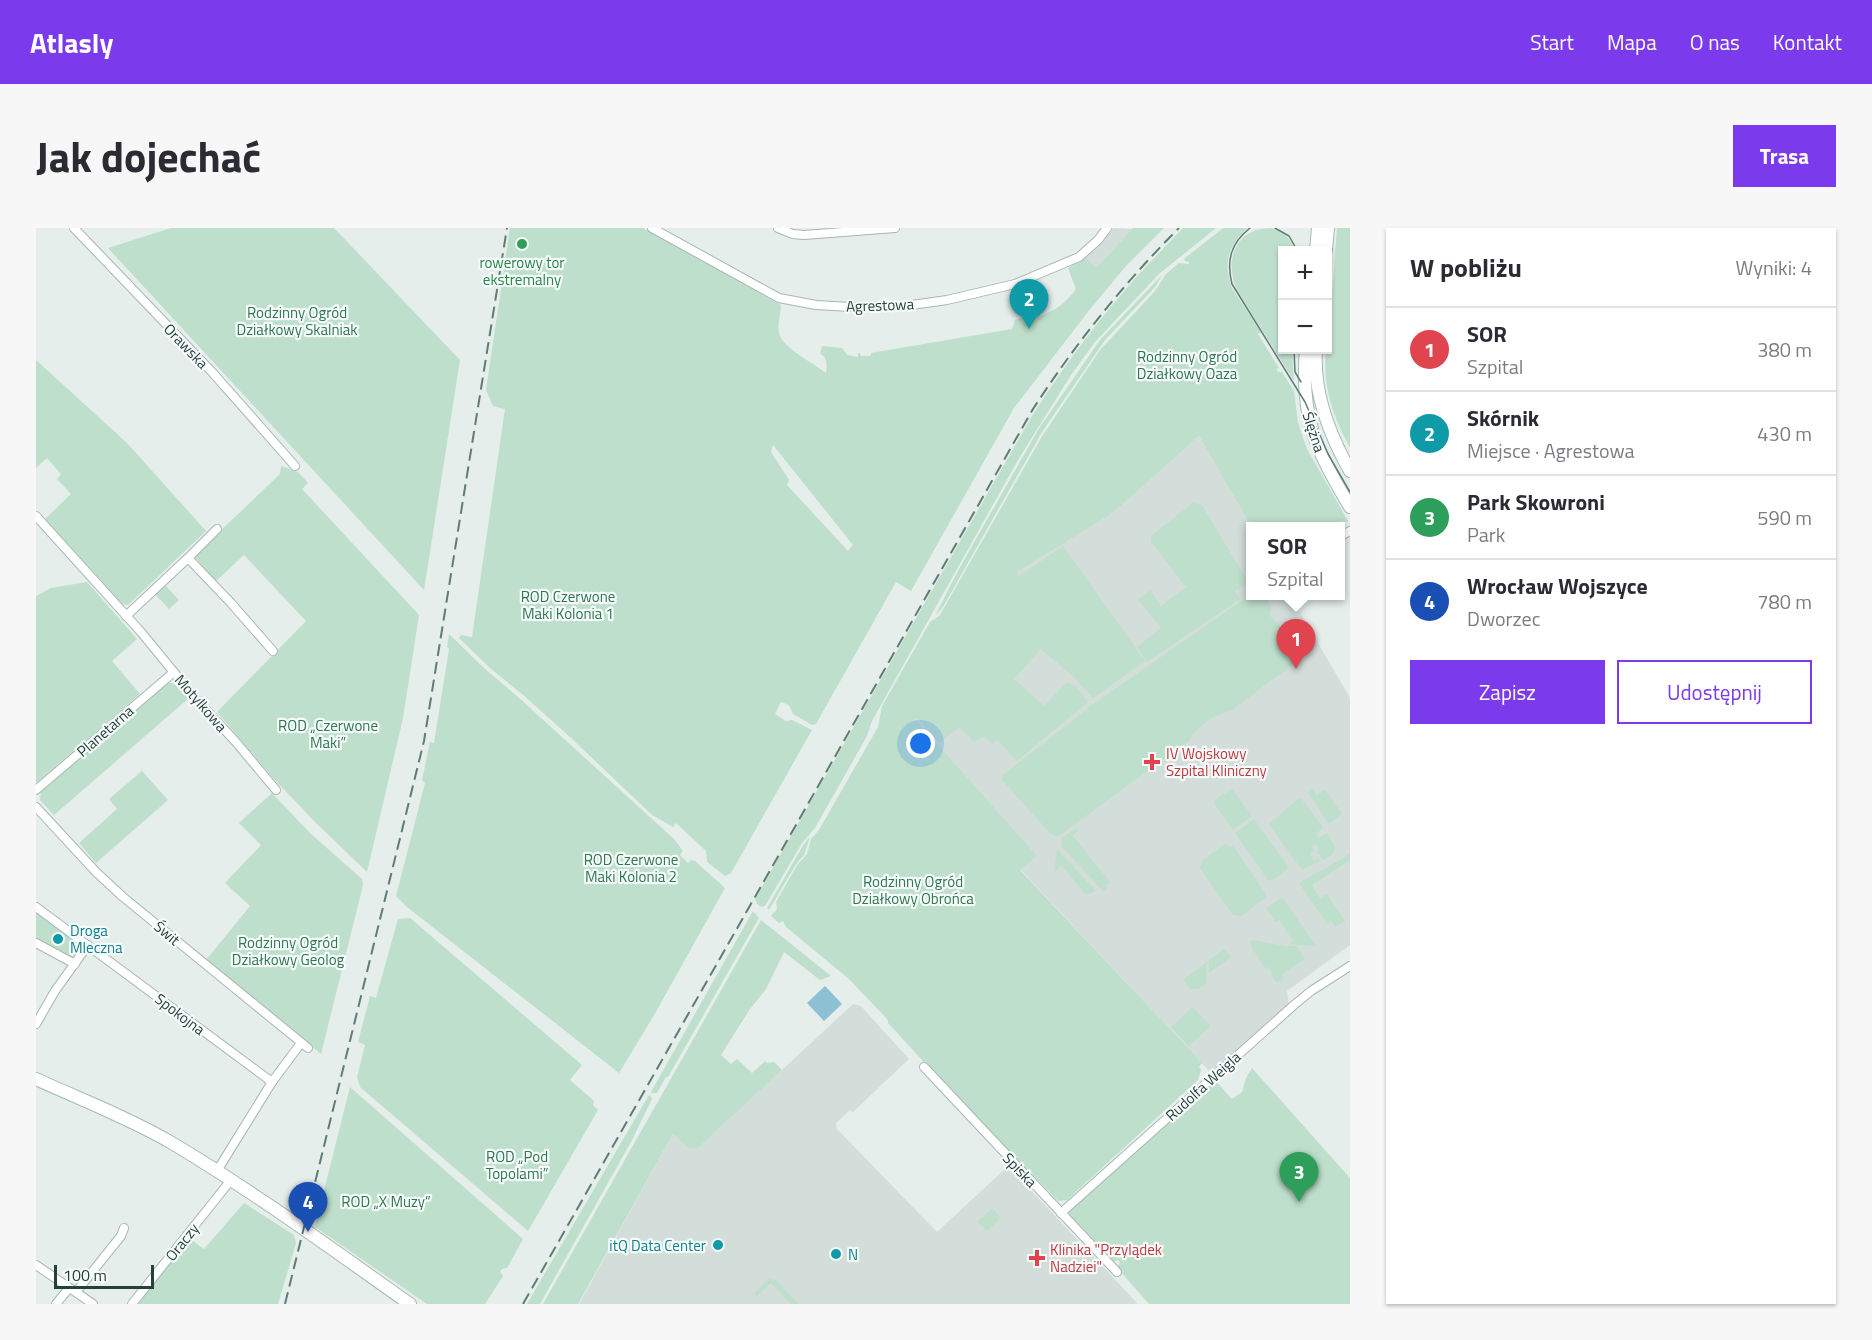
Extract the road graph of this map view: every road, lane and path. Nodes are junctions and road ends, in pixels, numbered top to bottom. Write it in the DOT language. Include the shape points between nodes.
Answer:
graph roads {
  1 [pos="74,228"];
  2 [pos="652,228"];
  3 [pos="778,228"];
  4 [pos="895,228"];
  5 [pos="1107,228"];
  6 [pos="1318,228"];
  7 [pos="1328,228"];
  8 [pos="874,229"];
  9 [pos="1316,246"];
  10 [pos="1326,246"];
  11 [pos="1306,354"];
  12 [pos="1316,354"];
  13 [pos="295,466"];
  14 [pos="1350,471"];
  15 [pos="1350,507"];
  16 [pos="36,516"];
  17 [pos="217,529"];
  18 [pos="188,558"];
  19 [pos="126,616"];
  20 [pos="273,651"];
  21 [pos="174,672"];
  22 [pos="36,790"];
  23 [pos="276,790"];
  24 [pos="36,807"];
  25 [pos="36,907"];
  26 [pos="36,943"];
  27 [pos="88,945"];
  28 [pos="75,964"];
  29 [pos="1350,966"];
  30 [pos="36,1024"];
  31 [pos="924,1067"];
  32 [pos="36,1079"];
  33 [pos="272,1082"];
  34 [pos="217,1171"];
  35 [pos="231,1180"];
  36 [pos="1061,1213"];
  37 [pos="124,1228"];
  38 [pos="36,1265"];
  39 [pos="1117,1272"];
  40 [pos="73,1290"];
  41 [pos="56,1304"];
  42 [pos="93,1304"];
  43 [pos="132,1304"];
  44 [pos="410,1304"];
  1 -- 13 [label="street, Orawska" via="212,372"];
  2 -- 5 [label="street, Agrestowa" via="779,298 850,307 904,306 1015,284 1079,257"];
  3 -- 8 [label="street" via="804,235"];
  4 -- 8 [label="street"];
  6 -- 9 [label="street"];
  7 -- 10 [label="street"];
  11 -- 15 [label="street, Ślężna" via="1304,387 1311,429"];
  12 -- 14 [label="street, Ślężna" via="1323,412"];
  16 -- 19 [label="street, Motylkowa"];
  17 -- 18 [label="street"];
  18 -- 19 [label="street"];
  18 -- 20 [label="street"];
  19 -- 21 [label="street, Motylkowa"];
  21 -- 22 [label="street, Planetarna"];
  21 -- 23 [label="street, Motylkowa"];
  24 -- 33 [label="street, Świt" via="123,897 304,1046"];
  25 -- 27 [label="street, Spokojna"];
  26 -- 28 [label="street"];
  27 -- 28 [label="street"];
  27 -- 33 [label="street, Spokojna"];
  28 -- 30 [label="street"];
  29 -- 36 [label="street, Rudolfa Weigla" via="1294,1005"];
  31 -- 36 [label="street, Spiska"];
  32 -- 34 [label="street" via="132,1122"];
  33 -- 34 [label="street"];
  34 -- 35 [label="street"];
  35 -- 43 [label="street, Oraczy"];
  35 -- 44 [label="street"];
  36 -- 39 [label="street, Spiska"];
  37 -- 40 [label="street"];
  38 -- 40 [label="street"];
  40 -- 41 [label="street"];
  40 -- 42 [label="street"];
}
